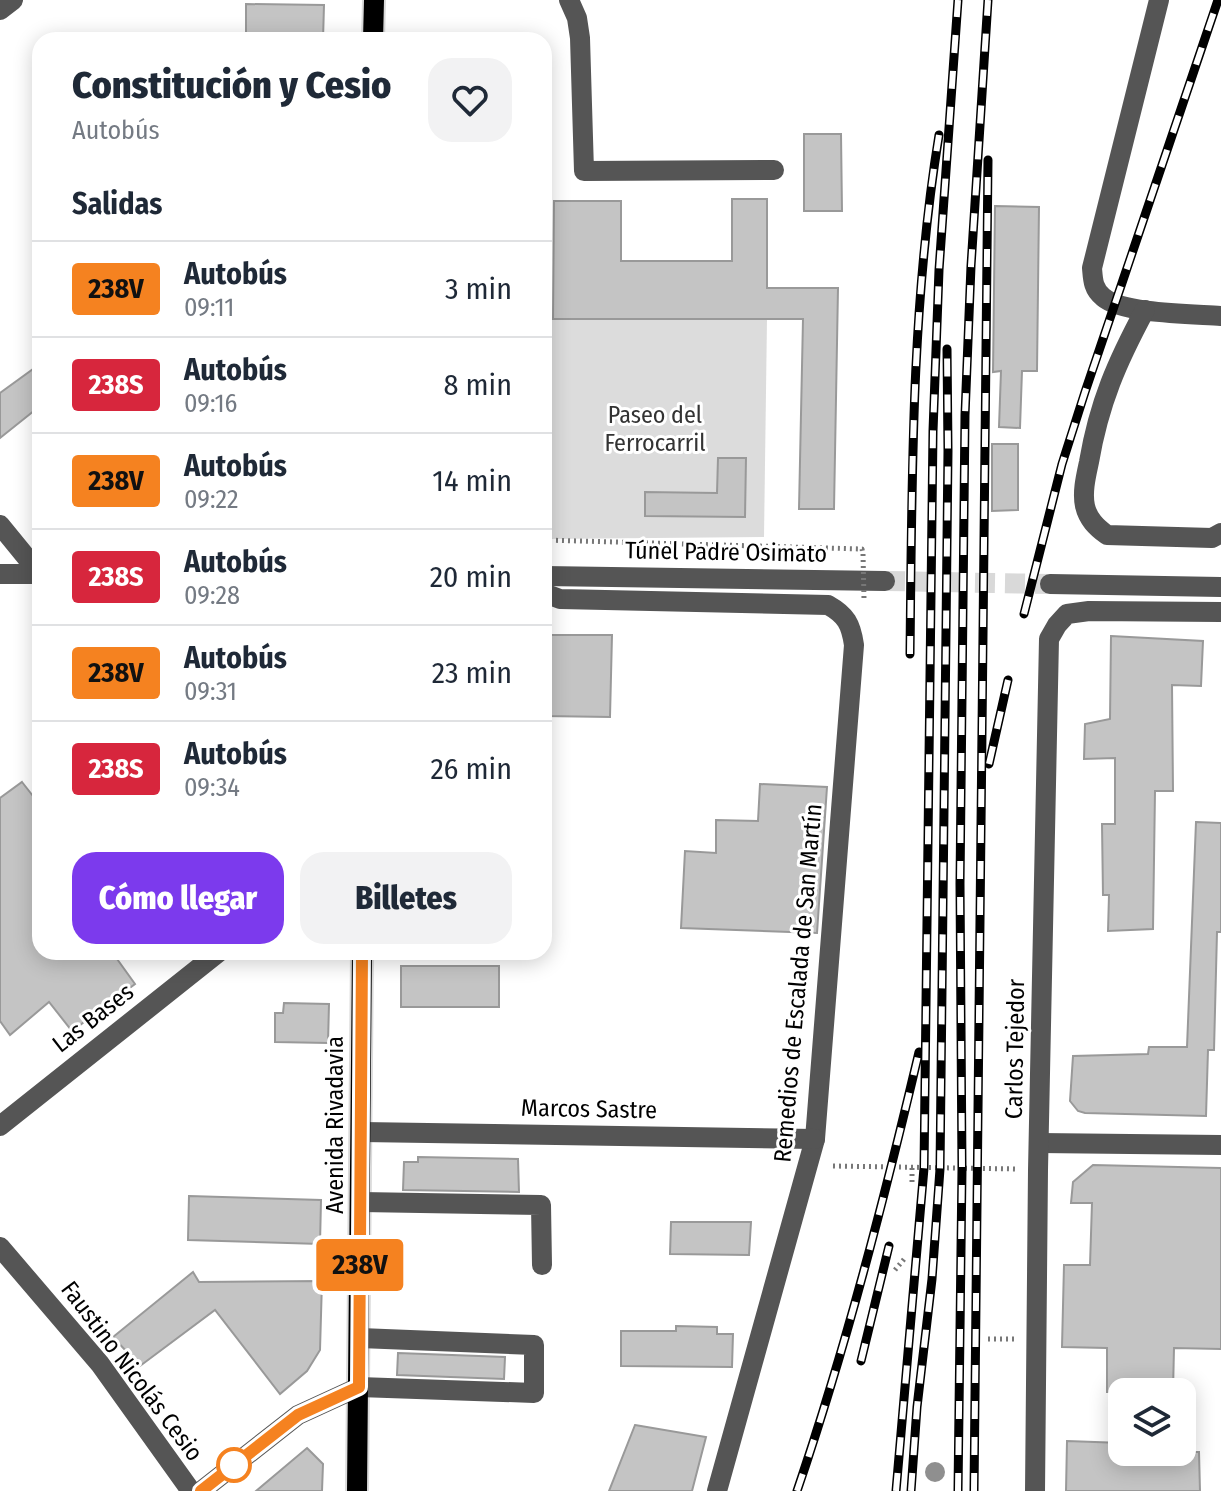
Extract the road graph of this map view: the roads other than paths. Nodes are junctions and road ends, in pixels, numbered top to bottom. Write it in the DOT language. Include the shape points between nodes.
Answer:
graph roads {
  1 [pos="13,0"];
  2 [pos="374,0"];
  3 [pos="569,0"];
  4 [pos="1159,0"];
  5 [pos="0,10"];
  6 [pos="373,32"];
  7 [pos="774,170"];
  8 [pos="1145,310"];
  9 [pos="1221,316"];
  10 [pos="0,525"];
  11 [pos="1221,533"];
  12 [pos="32,564"];
  13 [pos="0,574"];
  14 [pos="32,574"];
  15 [pos="552,576"];
  16 [pos="885,581"];
  17 [pos="1050,584"];
  18 [pos="1221,587"];
  19 [pos="552,596"];
  20 [pos="1221,612"];
  21 [pos="209,960"];
  22 [pos="362,960"];
  23 [pos="0,1126"];
  24 [pos="362,1132"];
  25 [pos="815,1139"];
  26 [pos="1039,1143"];
  27 [pos="1221,1145"];
  28 [pos="361,1202"];
  29 [pos="0,1247"];
  30 [pos="542,1265"];
  31 [pos="360,1338"];
  32 [pos="359,1387"];
  33 [pos="191,1491"];
  34 [pos="201,1491"];
  35 [pos="357,1491"];
  36 [pos="717,1491"];
  37 [pos="1035,1491"];
  1 -- 5 [label="street"];
  2 -- 6 [label="main road"];
  3 -- 7 [label="street" via="580,38 584,171"];
  4 -- 8 [label="street" via="1092,268 1094,286 1104,299"];
  8 -- 9 [label="street"];
  8 -- 11 [label="street" via="1096,420 1084,503 1107,535 1212,538"];
  10 -- 12 [label="street"];
  13 -- 14 [label="street"];
  15 -- 16 [label="street, Túnel Padre Osimato"];
  17 -- 18 [label="street"];
  19 -- 25 [label="street, Remedios de Escalada de San Martín" via="828,605 844,614 851,628 854,645"];
  20 -- 26 [label="street, Carlos Tejedor" via="1067,614 1049,639"];
  21 -- 23 [label="street, Las Bases"];
  22 -- 24 [label="main road, Avenida Rivadavia"];
  24 -- 25 [label="street, Marcos Sastre"];
  24 -- 28 [label="main road, Avenida Rivadavia"];
  25 -- 36 [label="street, Remedios de Escalada de San Martín"];
  26 -- 27 [label="street"];
  26 -- 37 [label="street, Carlos Tejedor"];
  28 -- 30 [label="street" via="541,1205"];
  28 -- 31 [label="main road, Avenida Rivadavia"];
  29 -- 33 [label="street, Faustino Nicolás Cesio" via="100,1364"];
  31 -- 32 [label="main road, Avenida Rivadavia"];
  31 -- 32 [label="street" via="534,1345 534,1393"];
  32 -- 34 [label="street" via="298,1415"];
  32 -- 35 [label="main road, Avenida Rivadavia"];
}
